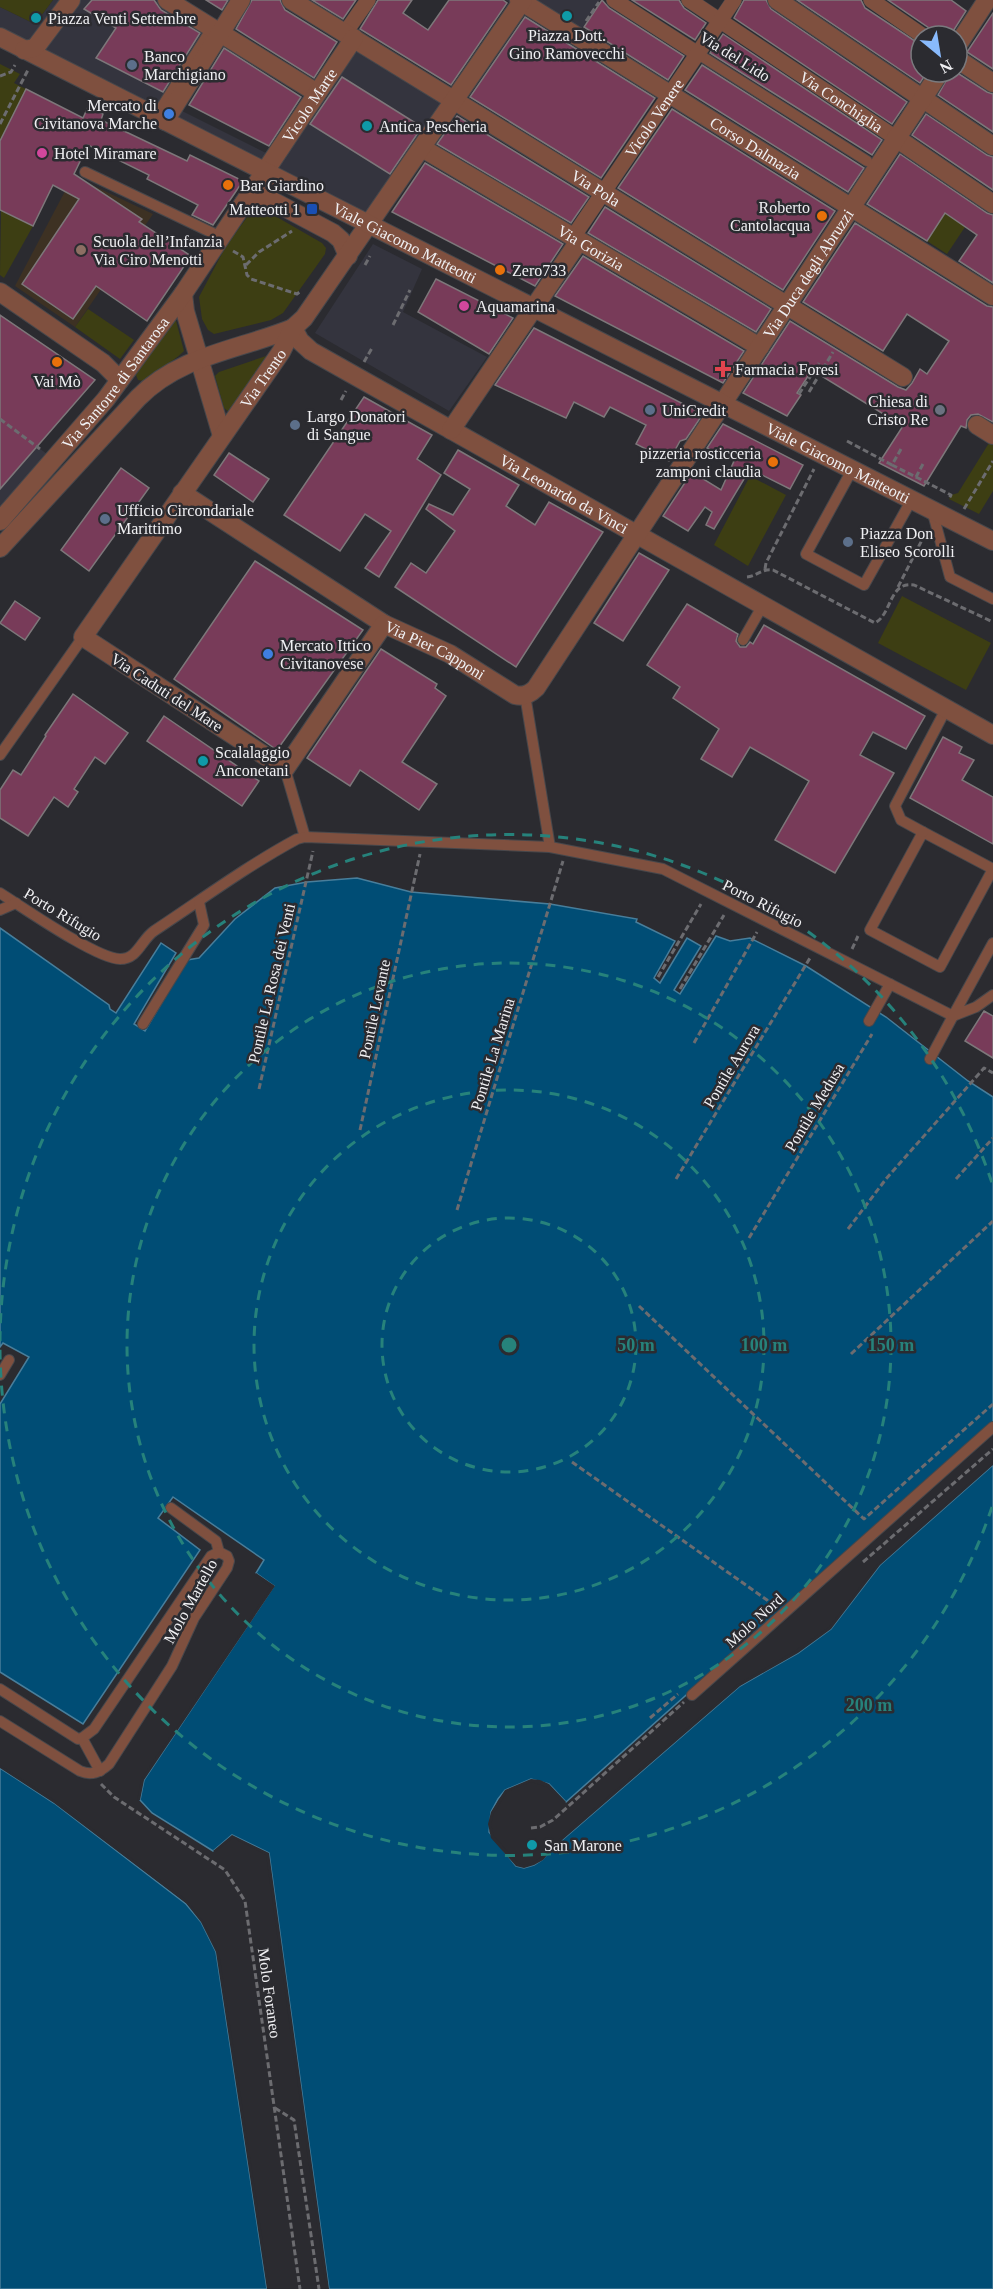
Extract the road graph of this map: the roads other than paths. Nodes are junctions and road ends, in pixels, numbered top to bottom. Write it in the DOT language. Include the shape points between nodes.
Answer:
graph roads {
  1 [pos="71,0"];
  2 [pos="167,0"];
  3 [pos="241,0"];
  4 [pos="291,0"];
  5 [pos="368,0"];
  6 [pos="614,0"];
  7 [pos="689,0"];
  8 [pos="734,0"];
  9 [pos="777,0"];
  10 [pos="871,0"];
  11 [pos="987,0"];
  12 [pos="521,1"];
  13 [pos="720,21"];
  14 [pos="909,26"];
  15 [pos="969,28"];
  16 [pos="216,30"];
  17 [pos="349,36"];
  18 [pos="0,37"];
  19 [pos="698,54"];
  20 [pos="20,57"];
  21 [pos="969,67"];
  22 [pos="993,83"];
  23 [pos="932,84"];
  24 [pos="318,93"];
  25 [pos="670,94"];
  26 [pos="922,99"];
  27 [pos="455,100"];
  28 [pos="160,118"];
  29 [pos="896,138"];
  30 [pos="993,146"];
  31 [pos="422,148"];
  32 [pos="867,161"];
  33 [pos="265,171"];
  34 [pos="85,172"];
  35 [pos="603,192"];
  36 [pos="243,204"];
  37 [pos="993,204"];
  38 [pos="852,206"];
  39 [pos="370,224"];
  40 [pos="576,239"];
  41 [pos="224,242"];
  42 [pos="348,256"];
  43 [pos="183,294"];
  44 [pos="1,295"];
  45 [pos="993,296"];
  46 [pos="787,305"];
  47 [pos="533,306"];
  48 [pos="293,328"];
  49 [pos="760,347"];
  50 [pos="199,358"];
  51 [pos="903,377"];
  52 [pos="120,380"];
  53 [pos="138,398"];
  54 [pos="106,399"];
  55 [pos="722,404"];
  56 [pos="124,412"];
  57 [pos="977,425"];
  58 [pos="451,430"];
  59 [pos="993,435"];
  60 [pos="222,436"];
  61 [pos="852,470"];
  62 [pos="182,493"];
  63 [pos="912,499"];
  64 [pos="932,510"];
  65 [pos="0,521"];
  66 [pos="637,534"];
  67 [pos="993,541"];
  68 [pos="0,548"];
  69 [pos="993,599"];
  70 [pos="763,605"];
  71 [pos="384,624"];
  72 [pos="83,637"];
  73 [pos="743,640"];
  74 [pos="525,695"];
  75 [pos="946,709"];
  76 [pos="993,735"];
  77 [pos="0,755"];
  78 [pos="285,769"];
  79 [pos="923,832"];
  80 [pos="305,837"];
  81 [pos="550,847"];
  82 [pos="0,893"];
  83 [pos="199,902"];
  84 [pos="16,903"];
  85 [pos="0,910"];
  86 [pos="993,943"];
  87 [pos="890,984"];
  88 [pos="993,994"];
  89 [pos="953,1016"];
  90 [pos="143,1024"];
  91 [pos="872,1025"];
  92 [pos="930,1059"];
  93 [pos="9,1360"];
  94 [pos="0,1375"];
  95 [pos="993,1427"];
  96 [pos="171,1508"];
  97 [pos="219,1552"];
  98 [pos="0,1689"];
  99 [pos="692,1695"];
  100 [pos="0,1721"];
  101 [pos="82,1738"];
  102 [pos="96,1773"];
  1 -- 20 [label="street" via="38,44"];
  2 -- 16 [label="street"];
  3 -- 16 [label="street"];
  4 -- 17 [label="street, Via Pola"];
  5 -- 17 [label="street, Vicolo Marte"];
  6 -- 19 [label="street, Via del Lido"];
  7 -- 13 [label="street, Via Conchiglia"];
  8 -- 13 [label="street, Vicolo Venere"];
  9 -- 26 [label="street"];
  10 -- 14 [label="street"];
  11 -- 15 [label="street"];
  12 -- 25 [label="street, Corso Dalmazia"];
  12 -- 27 [label="street, Via Trento"];
  13 -- 19 [label="street, Vicolo Venere"];
  13 -- 29 [label="street, Via Conchiglia"];
  16 -- 24 [label="street"];
  16 -- 28 [label="street"];
  17 -- 24 [label="street, Vicolo Marte"];
  17 -- 27 [label="street, Via Pola"];
  18 -- 20 [label="street"];
  19 -- 25 [label="street, Vicolo Venere"];
  19 -- 32 [label="lane, Via del Lido"];
  20 -- 28 [label="street, Viale Giacomo Matteotti"];
  21 -- 22 [label="street"];
  23 -- 26 [label="street, Via Duca degli Abruzzi"];
  24 -- 33 [label="street, Vicolo Marte"];
  25 -- 35 [label="street, Vicolo Venere"];
  25 -- 38 [label="street, Corso Dalmazia"];
  26 -- 29 [label="street, Via Duca degli Abruzzi"];
  26 -- 30 [label="street"];
  27 -- 31 [label="street, Via Trento"];
  27 -- 35 [label="street, Via Pola"];
  28 -- 33 [label="street, Viale Giacomo Matteotti"];
  29 -- 37 [label="street, Via Conchiglia"];
  29 -- 38 [label="street, Via Duca degli Abruzzi"];
  31 -- 39 [label="street, Via Trento"];
  31 -- 40 [label="street, Via Gorizia"];
  33 -- 36 [label="street, Via Santorre di Santarosa"];
  33 -- 39 [label="street, Viale Giacomo Matteotti"];
  34 -- 41 [label="lane"];
  35 -- 40 [label="street, Vicolo Venere"];
  35 -- 46 [label="street, Via Pola"];
  36 -- 41 [label="street, Via Santorre di Santarosa"];
  36 -- 42 [label="street" via="257,197 267,198 333,233"];
  38 -- 45 [label="street, Corso Dalmazia"];
  38 -- 46 [label="street, Via Duca degli Abruzzi"];
  39 -- 42 [label="street, Via Trento"];
  39 -- 47 [label="street, Viale Giacomo Matteotti"];
  40 -- 47 [label="street, Vicolo Venere"];
  40 -- 49 [label="street, Via Gorizia"];
  41 -- 43 [label="street, Via Santorre di Santarosa"];
  42 -- 48 [label="street, Via Trento"];
  43 -- 50 [label="street"];
  43 -- 52 [label="street, Via Santorre di Santarosa"];
  44 -- 52 [label="street" via="103,363"];
  46 -- 49 [label="street, Via Duca degli Abruzzi"];
  46 -- 51 [label="street, Via Pola"];
  47 -- 55 [label="street, Viale Giacomo Matteotti"];
  47 -- 58 [label="street, Vicolo Venere"];
  48 -- 50 [label="street"];
  48 -- 58 [label="street, Via Leonardo da Vinci" via="311,351"];
  48 -- 60 [label="street, Via Trento" via="281,352"];
  49 -- 55 [label="street, Via Duca degli Abruzzi"];
  50 -- 53 [label="street" via="167,374"];
  50 -- 60 [label="street"];
  52 -- 53 [label="street" via="132,385"];
  52 -- 54 [label="street, Via Santorre di Santarosa"];
  53 -- 56 [label="street, Via Santorre di Santarosa"];
  54 -- 56 [label="street" via="112,410"];
  54 -- 65 [label="street, Via Santorre di Santarosa"];
  55 -- 61 [label="street, Viale Giacomo Matteotti"];
  55 -- 66 [label="street, Via Duca degli Abruzzi"];
  56 -- 68 [label="street, Via Santorre di Santarosa"];
  57 -- 59 [label="street"];
  58 -- 66 [label="street, Via Leonardo da Vinci"];
  60 -- 62 [label="street, Via Trento"];
  61 -- 63 [label="street, Viale Giacomo Matteotti"];
  61 -- 63 [label="lane" via="806,554 864,585"];
  62 -- 71 [label="street, Via Pier Capponi"];
  62 -- 72 [label="street, Via Trento"];
  63 -- 64 [label="street, Viale Giacomo Matteotti"];
  64 -- 67 [label="street, Viale Giacomo Matteotti"];
  64 -- 69 [label="lane" via="950,577"];
  66 -- 70 [label="street, Via Leonardo da Vinci"];
  66 -- 74 [label="street" via="536,688"];
  70 -- 73 [label="lane"];
  70 -- 75 [label="street, Via Leonardo da Vinci"];
  71 -- 74 [label="street, Via Pier Capponi" via="450,654 515,695"];
  71 -- 78 [label="street"];
  72 -- 77 [label="lane, Via Trento"];
  72 -- 78 [label="street, Via Caduti del Mare"];
  74 -- 81 [label="lane"];
  75 -- 76 [label="street, Via Leonardo da Vinci"];
  75 -- 79 [label="lane" via="895,806 901,820"];
  78 -- 80 [label="lane"];
  79 -- 79 [label="lane" via="993,869 940,967 870,930"];
  80 -- 81 [label="lane, Porto Rifugio"];
  80 -- 83 [label="lane, Porto Rifugio" via="276,851"];
  81 -- 87 [label="lane, Porto Rifugio" via="663,869"];
  82 -- 84 [label="lane, Porto Rifugio"];
  83 -- 84 [label="lane, Porto Rifugio" via="148,935 134,955 122,959 99,954"];
  83 -- 90 [label="lane" via="204,926"];
  84 -- 85 [label="lane"];
  86 -- 89 [label="lane"];
  87 -- 89 [label="lane, Porto Rifugio"];
  87 -- 91 [label="lane"];
  88 -- 89 [label="lane" via="976,1007"];
  89 -- 92 [label="lane"];
  93 -- 94 [label="lane"];
  95 -- 99 [label="lane, Molo Nord"];
  96 -- 97 [label="lane" via="216,1541"];
  97 -- 101 [label="lane, Molo Martello" via="211,1556 94,1729"];
  97 -- 102 [label="lane, Molo Martello" via="227,1556 227,1568 194,1618 172,1666 109,1764"];
  98 -- 101 [label="lane"];
  100 -- 102 [label="lane" via="80,1772"];
  101 -- 102 [label="lane"];
}
